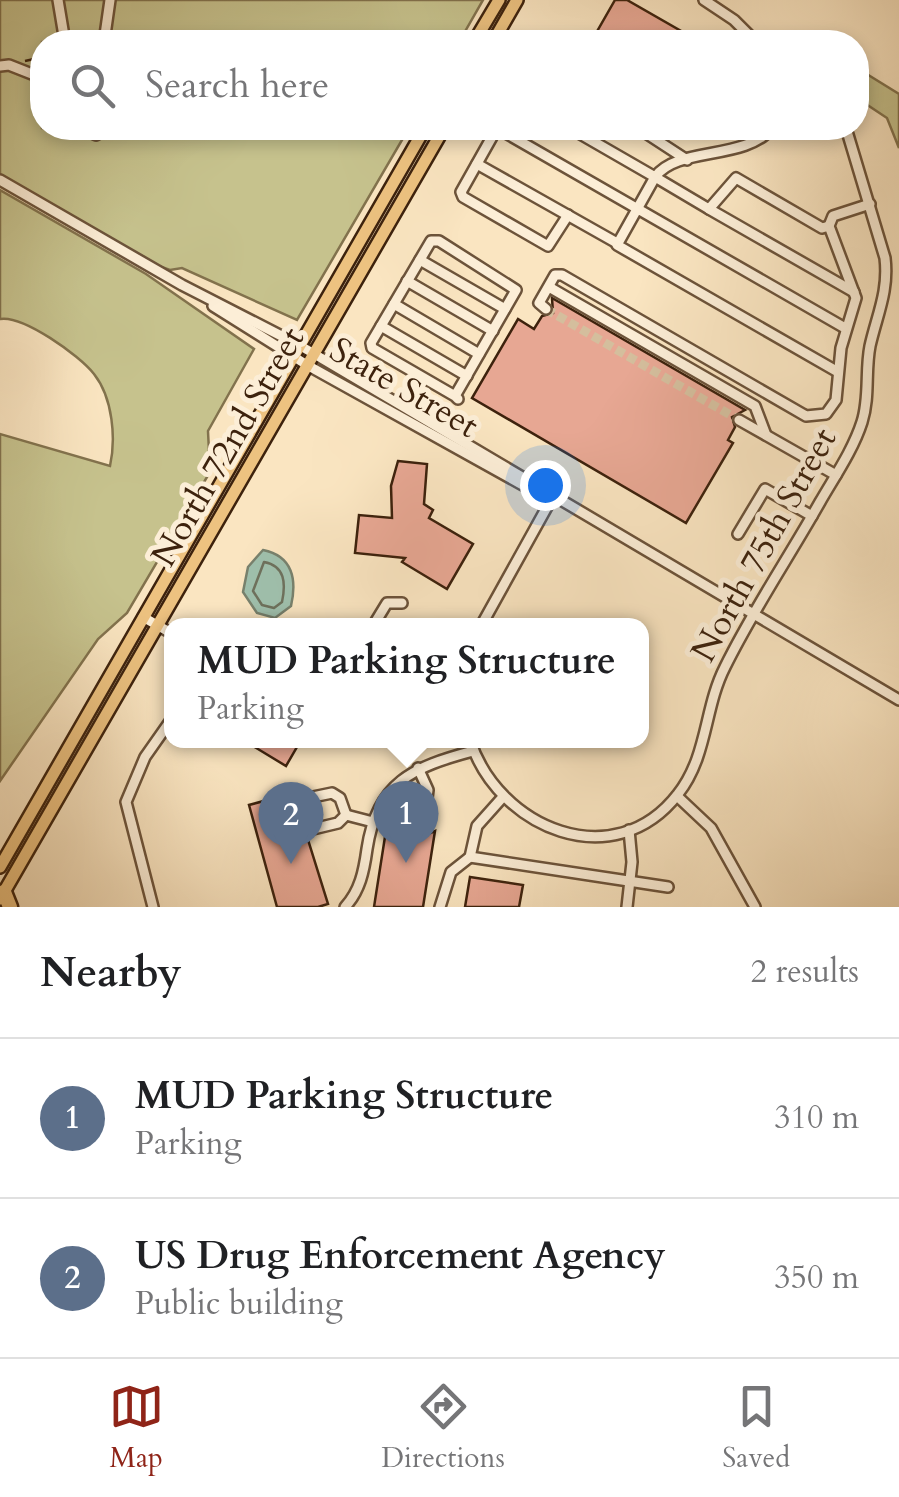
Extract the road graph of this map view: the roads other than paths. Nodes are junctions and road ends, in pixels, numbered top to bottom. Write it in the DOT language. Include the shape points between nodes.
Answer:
graph roads {
  1 [pos="58,0"];
  2 [pos="110,0"];
  3 [pos="499,0"];
  4 [pos="517,0"];
  5 [pos="704,0"];
  6 [pos="63,30"];
  7 [pos="106,30"];
  8 [pos="481,30"];
  9 [pos="500,30"];
  10 [pos="744,30"];
  11 [pos="5,66"];
  12 [pos="30,74"];
  13 [pos="418,140"];
  14 [pos="437,140"];
  15 [pos="490,140"];
  16 [pos="518,140"];
  17 [pos="591,140"];
  18 [pos="656,140"];
  19 [pos="755,140"];
  20 [pos="853,140"];
  21 [pos="687,160"];
  22 [pos="477,164"];
  23 [pos="655,177"];
  24 [pos="0,180"];
  25 [pos="870,204"];
  26 [pos="638,208"];
  27 [pos="709,209"];
  28 [pos="568,215"];
  29 [pos="829,226"];
  30 [pos="617,243"];
  31 [pos="420,260"];
  32 [pos="407,281"];
  33 [pos="549,287"];
  34 [pos="855,293"];
  35 [pos="394,304"];
  36 [pos="546,309"];
  37 [pos="505,310"];
  38 [pos="381,326"];
  39 [pos="846,328"];
  40 [pos="493,330"];
  41 [pos="295,351"];
  42 [pos="480,354"];
  43 [pos="310,359"];
  44 [pos="838,372"];
  45 [pos="467,376"];
  46 [pos="739,420"];
  47 [pos="766,435"];
  48 [pos="836,474"];
  49 [pos="552,498"];
  50 [pos="812,516"];
  51 [pos="738,534"];
  52 [pos="402,602"];
  53 [pos="754,616"];
  54 [pos="143,617"];
  55 [pos="378,618"];
  56 [pos="485,618"];
  57 [pos="157,625"];
  58 [pos="164,630"];
  59 [pos="899,700"];
  60 [pos="164,730"];
  61 [pos="447,748"];
  62 [pos="468,748"];
  63 [pos="473,748"];
  64 [pos="450,757"];
  65 [pos="418,768"];
  66 [pos="678,796"];
  67 [pos="502,798"];
  68 [pos="303,799"];
  69 [pos="346,815"];
  70 [pos="373,822"];
  71 [pos="313,829"];
  72 [pos="423,829"];
  73 [pos="628,830"];
  74 [pos="470,857"];
  75 [pos="0,867"];
  76 [pos="631,881"];
  77 [pos="668,886"];
  78 [pos="4,902"];
  79 [pos="153,907"];
  80 [pos="345,907"];
  81 [pos="440,907"];
  82 [pos="627,907"];
  83 [pos="755,907"];
  1 -- 6 [label="street"];
  2 -- 7 [label="street"];
  3 -- 8 [label="main road"];
  4 -- 9 [label="main road"];
  5 -- 10 [label="street"];
  11 -- 12 [label="street"];
  13 -- 41 [label="main road, North 72nd Street"];
  14 -- 43 [label="main road, North 72nd Street"];
  15 -- 22 [label="street"];
  16 -- 26 [label="street"];
  17 -- 23 [label="street"];
  18 -- 21 [label="street"];
  19 -- 21 [label="street"];
  20 -- 25 [label="street, North 75th Street"];
  21 -- 23 [label="street"];
  22 -- 28 [label="street"];
  22 -- 28 [label="street" via="463,197 548,246"];
  23 -- 26 [label="street"];
  23 -- 27 [label="street"];
  24 -- 41 [label="street, State Street"];
  25 -- 29 [label="street" via="834,216"];
  25 -- 48 [label="street, North 75th Street" via="886,258 886,290 871,343 865,412"];
  26 -- 30 [label="street"];
  26 -- 39 [label="street"];
  27 -- 29 [label="street" via="736,178"];
  27 -- 34 [label="street"];
  28 -- 30 [label="street"];
  29 -- 34 [label="street"];
  30 -- 44 [label="street"];
  31 -- 32 [label="street"];
  31 -- 37 [label="street"];
  31 -- 37 [label="street" via="431,241 439,241 514,285"];
  32 -- 35 [label="street"];
  32 -- 40 [label="street"];
  33 -- 36 [label="street" via="540,303"];
  33 -- 44 [label="street" via="562,274 806,416 826,414 836,400"];
  33 -- 47 [label="street" via="755,406"];
  34 -- 39 [label="street"];
  35 -- 38 [label="street"];
  35 -- 42 [label="street"];
  37 -- 40 [label="street"];
  38 -- 45 [label="street"];
  38 -- 45 [label="street" via="372,348 456,398"];
  39 -- 44 [label="street"];
  40 -- 42 [label="street"];
  41 -- 43 [label="street, State Street"];
  41 -- 54 [label="main road, North 72nd Street"];
  42 -- 45 [label="street"];
  43 -- 49 [label="street, State Street" via="511,481"];
  43 -- 57 [label="main road, North 72nd Street"];
  46 -- 47 [label="street"];
  47 -- 48 [label="street"];
  48 -- 50 [label="street, North 75th Street"];
  49 -- 53 [label="street, State Street"];
  49 -- 56 [label="street"];
  50 -- 51 [label="street" via="765,488"];
  50 -- 53 [label="street, North 75th Street"];
  52 -- 55 [label="street" via="387,603"];
  53 -- 59 [label="street, State Street"];
  53 -- 66 [label="street, North 75th Street" via="724,669 702,749"];
  54 -- 57 [label="street"];
  54 -- 75 [label="main road, North 72nd Street"];
  57 -- 58 [label="street"];
  57 -- 78 [label="main road, North 72nd Street"];
  60 -- 79 [label="street" via="126,802"];
  61 -- 64 [label="street"];
  62 -- 64 [label="street"];
  63 -- 67 [label="street"];
  64 -- 65 [label="street"];
  65 -- 70 [label="street" via="391,790"];
  65 -- 72 [label="street" via="428,790"];
  66 -- 73 [label="street"];
  66 -- 83 [label="street" via="711,828"];
  67 -- 73 [label="street" via="560,832"];
  67 -- 74 [label="street" via="476,826"];
  68 -- 69 [label="street" via="332,792"];
  69 -- 70 [label="street"];
  69 -- 71 [label="street"];
  70 -- 80 [label="street" via="360,884"];
  73 -- 76 [label="street"];
  74 -- 76 [label="street"];
  74 -- 81 [label="street" via="450,872"];
  76 -- 77 [label="street"];
  76 -- 82 [label="street"];
}
